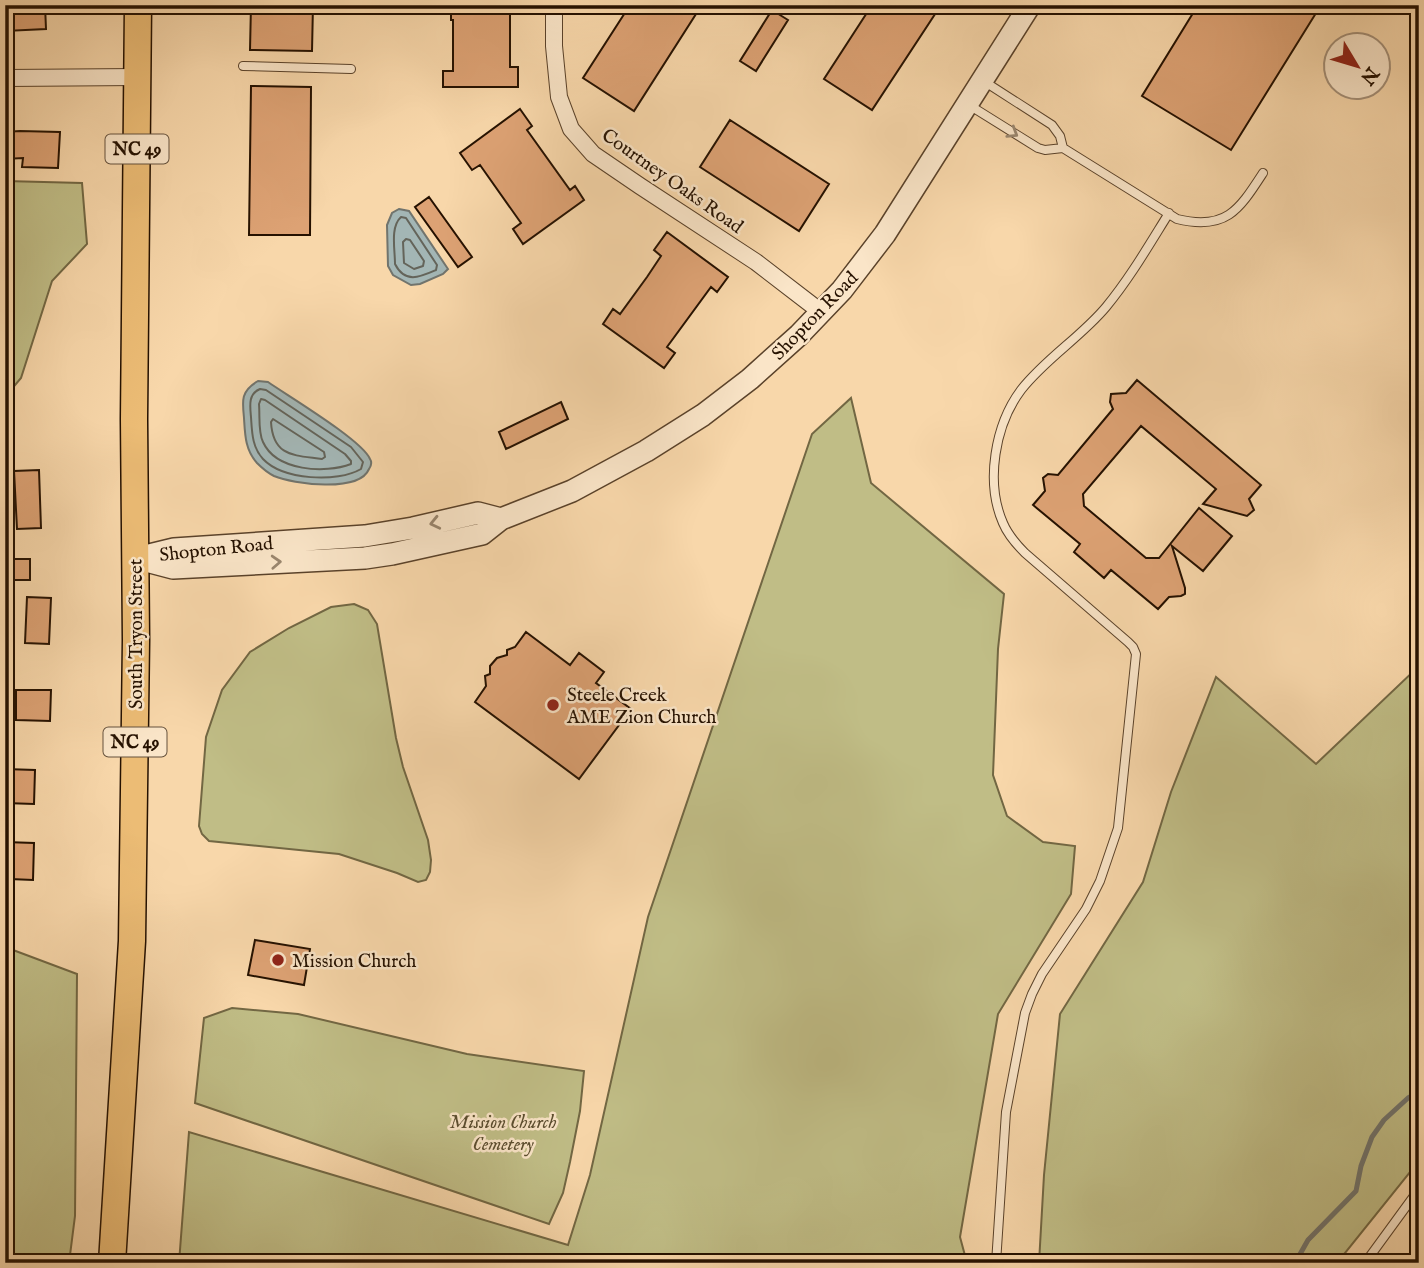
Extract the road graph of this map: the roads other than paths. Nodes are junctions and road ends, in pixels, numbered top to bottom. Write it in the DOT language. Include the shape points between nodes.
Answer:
graph roads {
  1 [pos="138,5"];
  2 [pos="554,5"];
  3 [pos="1030,5"];
  4 [pos="243,66"];
  5 [pos="351,69"];
  6 [pos="138,76"];
  7 [pos="5,78"];
  8 [pos="982,80"];
  9 [pos="967,104"];
  10 [pos="1063,148"];
  11 [pos="1263,173"];
  12 [pos="1169,214"];
  13 [pos="821,312"];
  14 [pos="135,558"];
  15 [pos="1419,1189"];
  16 [pos="112,1263"];
  17 [pos="996,1263"];
  18 [pos="1365,1263"];
  1 -- 6 [label="main road, South Tryon Street / NC 49"];
  2 -- 13 [label="street, Courtney Oaks Road" via="559,97 571,129 593,154 756,262"];
  3 -- 8 [label="street, Shopton Road"];
  4 -- 5 [label="lane"];
  6 -- 7 [label="street"];
  6 -- 14 [label="main road, South Tryon Street / NC 49"];
  8 -- 9 [label="street, Shopton Road"];
  8 -- 10 [label="lane" via="1052,125"];
  9 -- 10 [label="lane, one-way" via="1038,148"];
  9 -- 13 [label="street, Shopton Road" via="886,234"];
  10 -- 12 [label="lane"];
  11 -- 12 [label="lane" via="1235,211 1222,218 1191,222"];
  12 -- 17 [label="lane" via="1107,305 1021,390 1007,414 996,454 997,503 1013,540 1136,654 1118,828 1086,909 1042,974 1025,1013 1006,1112"];
  13 -- 14 [label="street, Shopton Road" via="750,379 703,415 627,462 572,491 501,519 482,534 365,558 173,568"];
  14 -- 16 [label="main road, South Tryon Street / NC 49" via="132,941"];
  15 -- 18 [label="lane"];
}
